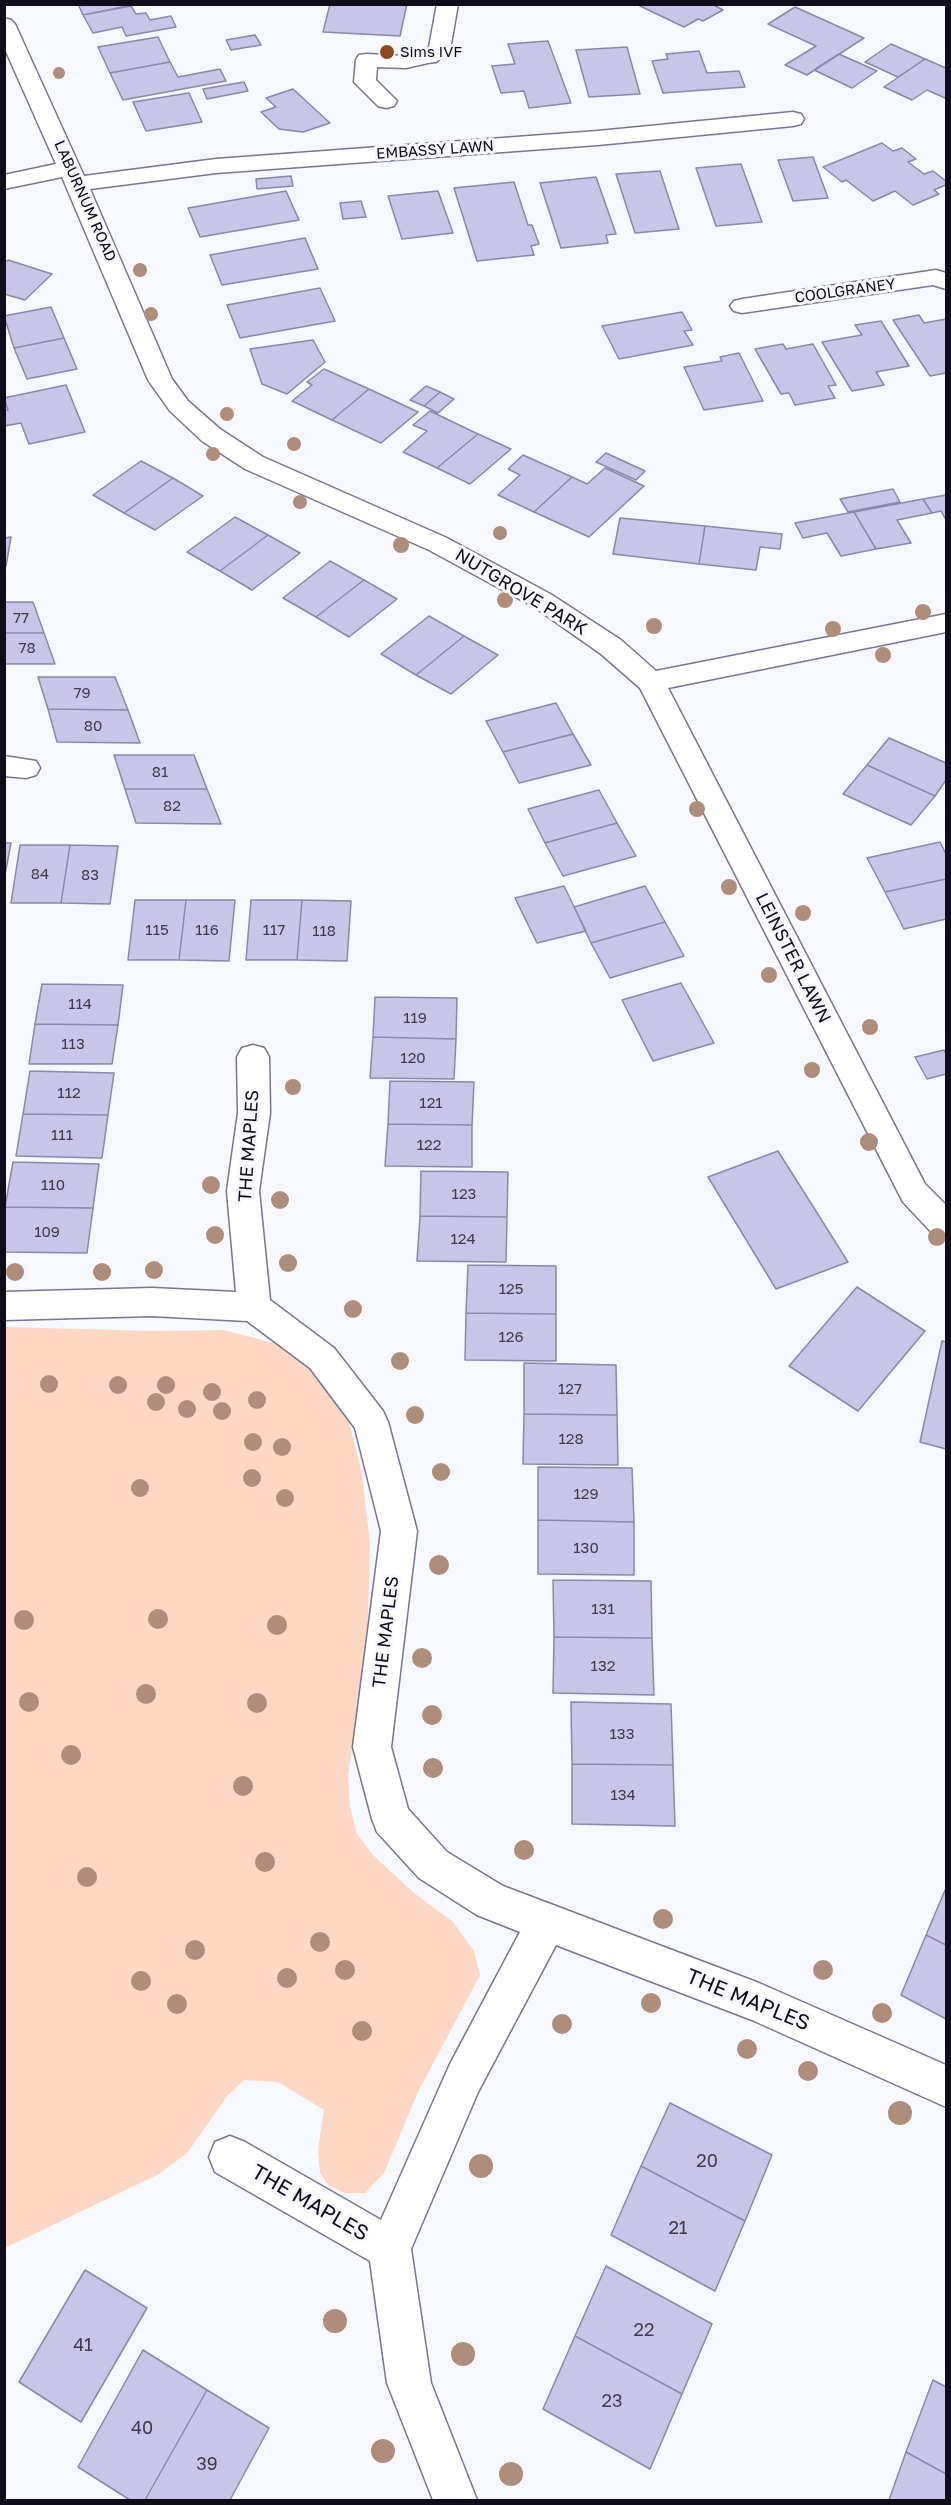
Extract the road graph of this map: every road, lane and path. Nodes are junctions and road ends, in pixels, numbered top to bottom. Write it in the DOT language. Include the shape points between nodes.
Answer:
graph roads {
  1 [pos="448,4"];
  2 [pos="4,24"];
  3 [pos="386,101"];
  4 [pos="793,119"];
  5 [pos="74,176"];
  6 [pos="4,182"];
  7 [pos="946,282"];
  8 [pos="742,306"];
  9 [pos="160,380"];
  10 [pos="946,623"];
  11 [pos="651,682"];
  12 [pos="253,1057"];
  13 [pos="946,1225"];
  14 [pos="4,1306"];
  15 [pos="254,1307"];
  16 [pos="547,1921"];
  17 [pos="946,2086"];
  18 [pos="230,2157"];
  19 [pos="390,2249"];
  20 [pos="455,2500"];
  1 -- 3 [label="street" via="439,50 406,62 367,60 365,82"];
  2 -- 5 [label="street, LABURNUM ROAD"];
  4 -- 5 [label="street, EMBASSY LAWN" via="598,138"];
  5 -- 6 [label="street, EMBASSY LAWN"];
  5 -- 9 [label="street, LABURNUM ROAD"];
  7 -- 8 [label="street, COOLGRANEY" via="936,277"];
  9 -- 11 [label="street, NUTGROVE PARK" via="179,406 212,435 254,463 438,544 543,601 611,647"];
  10 -- 11 [label="street"];
  11 -- 13 [label="street, LEINSTER LAWN" via="914,1193"];
  12 -- 15 [label="street, THE MAPLES" via="254,1113 243,1191"];
  14 -- 15 [label="street" via="152,1302"];
  15 -- 16 [label="street, THE MAPLES" via="322,1358 370,1422 399,1531 372,1747 391,1819 434,1865 490,1901"];
  16 -- 17 [label="street, THE MAPLES" via="759,2002"];
  16 -- 19 [label="street, THE MAPLES" via="464,2078"];
  18 -- 19 [label="street, THE MAPLES"];
  19 -- 20 [label="street, THE MAPLES" via="409,2383"];
}
